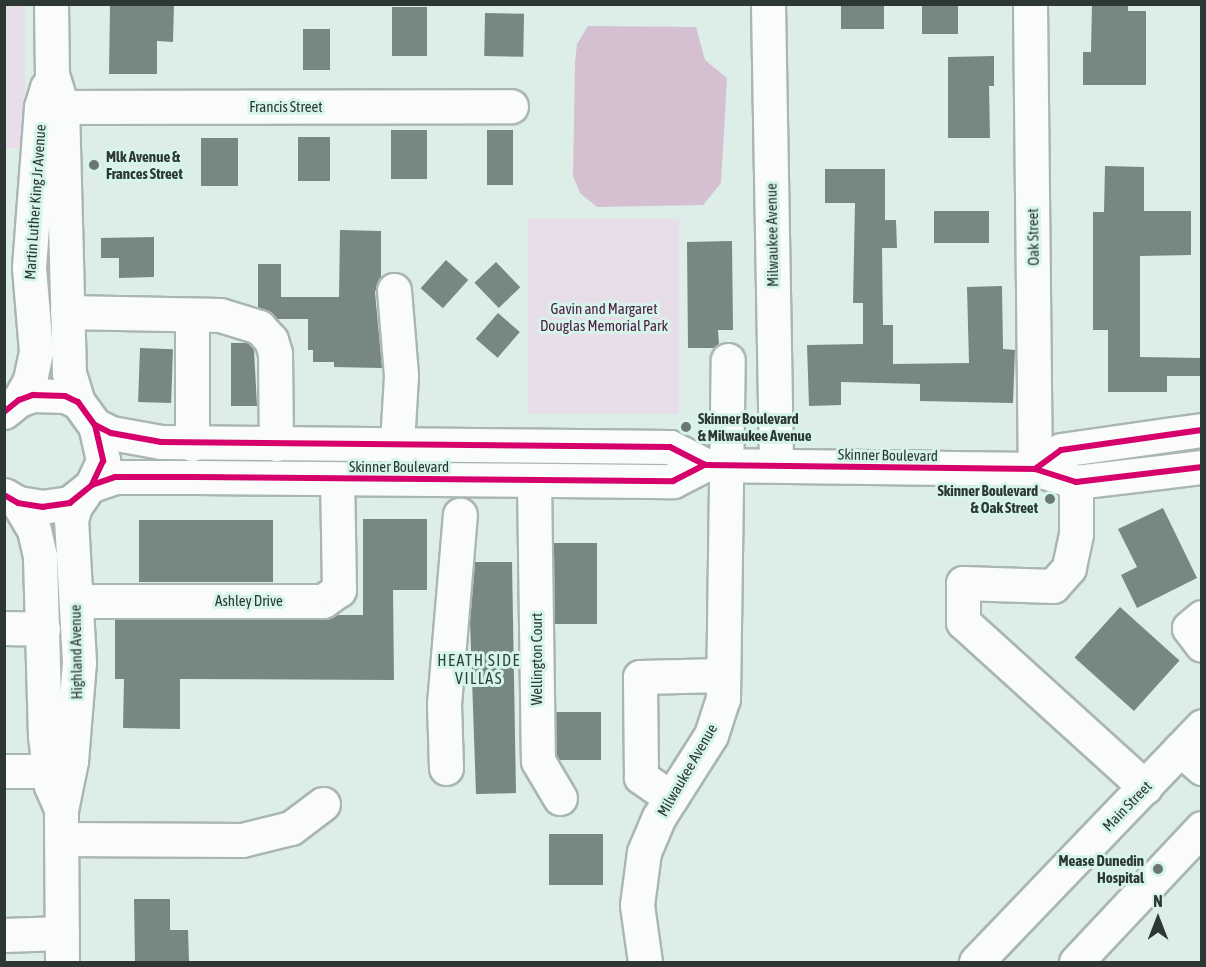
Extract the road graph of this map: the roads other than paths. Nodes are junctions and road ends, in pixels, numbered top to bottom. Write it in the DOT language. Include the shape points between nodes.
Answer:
graph roads {
  1 [pos="51,4"];
  2 [pos="768,4"];
  3 [pos="1030,4"];
  4 [pos="52,74"];
  5 [pos="511,106"];
  6 [pos="62,107"];
  7 [pos="394,290"];
  8 [pos="67,312"];
  9 [pos="192,315"];
  10 [pos="728,360"];
  11 [pos="11,406"];
  12 [pos="87,413"];
  13 [pos="1202,430"];
  14 [pos="192,444"];
  15 [pos="276,444"];
  16 [pos="397,444"];
  17 [pos="716,465"];
  18 [pos="776,465"];
  19 [pos="1202,467"];
  20 [pos="1035,469"];
  21 [pos="534,480"];
  22 [pos="1076,482"];
  23 [pos="88,490"];
  24 [pos="337,495"];
  25 [pos="11,499"];
  26 [pos="460,515"];
  27 [pos="76,601"];
  28 [pos="1202,617"];
  29 [pos="4,628"];
  30 [pos="43,629"];
  31 [pos="1202,645"];
  32 [pos="723,675"];
  33 [pos="1194,748"];
  34 [pos="446,768"];
  35 [pos="4,771"];
  36 [pos="49,771"];
  37 [pos="1145,787"];
  38 [pos="561,798"];
  39 [pos="671,798"];
  40 [pos="323,804"];
  41 [pos="61,824"];
  42 [pos="1202,828"];
  43 [pos="4,935"];
  44 [pos="62,948"];
  45 [pos="645,963"];
  46 [pos="976,963"];
  47 [pos="1077,963"];
  1 -- 4 [label="street, Martin Luther King Jr Avenue"];
  2 -- 18 [label="street, Milwaukee Avenue"];
  3 -- 20 [label="street, Oak Street"];
  4 -- 6 [label="street, Martin Luther King Jr Avenue"];
  4 -- 11 [label="street, Martin Luther King Jr Avenue" via="41,107 29,267 36,351 30,380"];
  5 -- 6 [label="street, Francis Street"];
  6 -- 8 [label="street, Martin Luther King Jr Avenue"];
  7 -- 16 [label="street" via="401,376"];
  8 -- 9 [label="street"];
  8 -- 12 [label="street, Martin Luther King Jr Avenue" via="69,373"];
  9 -- 14 [label="street"];
  9 -- 15 [label="street" via="220,315 259,327 271,340 275,352"];
  10 -- 17 [label="street, Milwaukee Avenue"];
  11 -- 12 [label="street, Skinner Boulevard" via="47,394"];
  12 -- 14 [label="street, Skinner Boulevard" via="133,439"];
  12 -- 23 [label="street" via="103,461"];
  13 -- 20 [label="street" via="1061,450"];
  14 -- 15 [label="street, Skinner Boulevard"];
  15 -- 16 [label="street, Skinner Boulevard"];
  16 -- 17 [label="street, Skinner Boulevard" via="670,447"];
  17 -- 18 [label="street, Skinner Boulevard"];
  17 -- 21 [label="street, Skinner Boulevard" via="673,481"];
  17 -- 32 [label="street, Milwaukee Avenue"];
  18 -- 20 [label="street, Skinner Boulevard"];
  19 -- 22 [label="street, Skinner Boulevard"];
  20 -- 22 [label="street, Skinner Boulevard"];
  21 -- 24 [label="street, Skinner Boulevard"];
  21 -- 38 [label="street, Wellington Court" via="537,761"];
  22 -- 37 [label="street" via="1076,534 1069,567 1053,586 963,583 963,622"];
  23 -- 24 [label="street, Skinner Boulevard" via="115,477"];
  23 -- 25 [label="street, Skinner Boulevard" via="57,506"];
  23 -- 27 [label="street, Highland Avenue" via="75,506 71,520"];
  24 -- 27 [label="street, Ashley Drive" via="339,590 323,601"];
  25 -- 30 [label="street, Highland Avenue" via="37,539"];
  26 -- 34 [label="street" via="444,704"];
  27 -- 41 [label="street, Highland Avenue" via="76,718"];
  28 -- 31 [label="street" via="1190,628"];
  29 -- 30 [label="street"];
  30 -- 36 [label="street, Highland Avenue"];
  32 -- 39 [label="street, Milwaukee Avenue" via="723,699 711,735"];
  32 -- 39 [label="street" via="640,676 640,777"];
  33 -- 37 [label="street, Main Street"];
  35 -- 36 [label="street"];
  36 -- 41 [label="street, Highland Avenue"];
  37 -- 46 [label="street, Main Street"];
  39 -- 45 [label="street, Milwaukee Avenue" via="644,852 637,905"];
  40 -- 41 [label="street" via="291,828 242,840"];
  41 -- 44 [label="street, Highland Avenue"];
  42 -- 47 [label="street"];
  43 -- 44 [label="street"];
}
